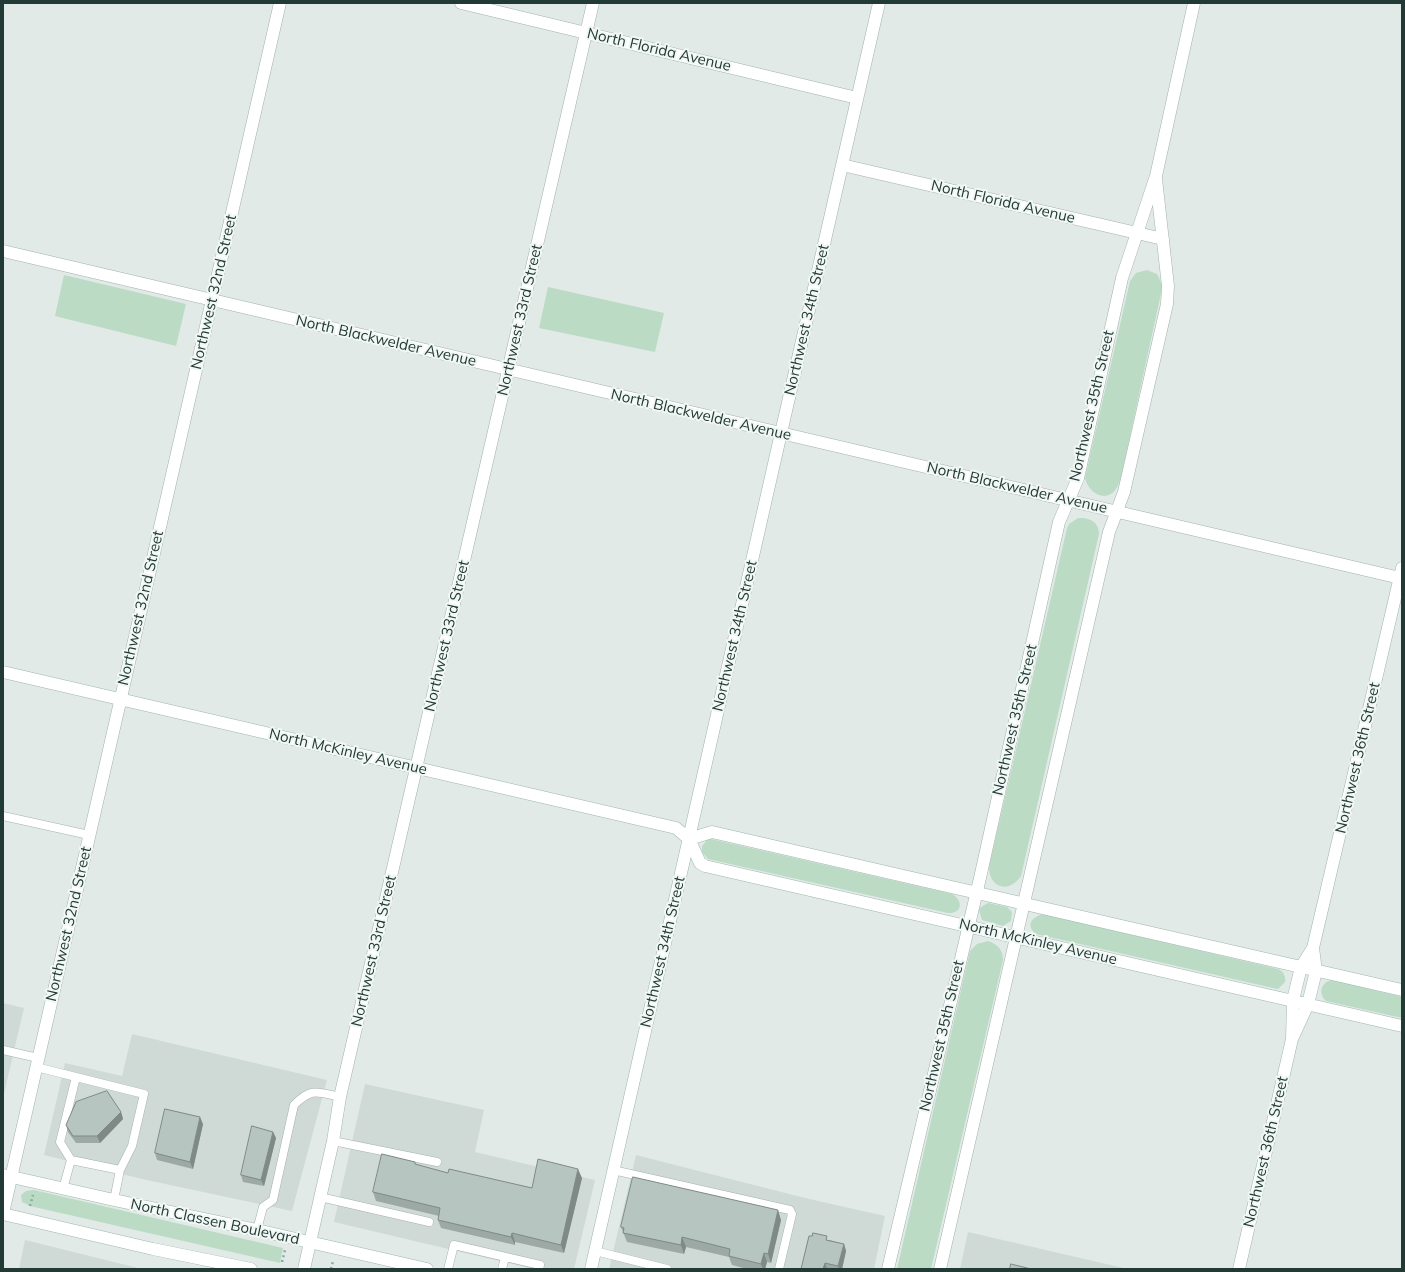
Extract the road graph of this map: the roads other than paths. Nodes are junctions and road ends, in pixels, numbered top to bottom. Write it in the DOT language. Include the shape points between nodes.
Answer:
graph roads {
  1 [pos="280,3"];
  2 [pos="461,3"];
  3 [pos="594,3"];
  4 [pos="879,3"];
  5 [pos="1194,3"];
  6 [pos="586,33"];
  7 [pos="857,98"];
  8 [pos="842,165"];
  9 [pos="1156,176"];
  10 [pos="1137,233"];
  11 [pos="1163,239"];
  12 [pos="3,251"];
  13 [pos="212,300"];
  14 [pos="509,370"];
  15 [pos="781,433"];
  16 [pos="1068,500"];
  17 [pos="1116,512"];
  18 [pos="1401,573"];
  19 [pos="3,672"];
  20 [pos="120,700"];
  21 [pos="416,768"];
  22 [pos="3,816"];
  23 [pos="89,835"];
  24 [pos="689,839"];
  25 [pos="976,894"];
  26 [pos="1024,903"];
  27 [pos="968,926"];
  28 [pos="1015,938"];
  29 [pos="1313,948"];
  30 [pos="1301,967"];
  31 [pos="1316,970"];
  32 [pos="1402,990"];
  33 [pos="1293,1000"];
  34 [pos="1308,1004"];
  35 [pos="1402,1026"];
  36 [pos="1292,1039"];
  37 [pos="3,1050"];
  38 [pos="37,1063"];
  39 [pos="76,1077"];
  40 [pos="340,1097"];
  41 [pos="333,1141"];
  42 [pos="71,1160"];
  43 [pos="437,1162"];
  44 [pos="120,1170"];
  45 [pos="613,1170"];
  46 [pos="7,1176"];
  47 [pos="63,1189"];
  48 [pos="320,1197"];
  49 [pos="114,1200"];
  50 [pos="3,1213"];
  51 [pos="429,1222"];
  52 [pos="257,1230"];
  53 [pos="310,1242"];
  54 [pos="595,1251"];
  55 [pos="505,1257"];
  56 [pos="1240,1268"];
  57 [pos="251,1269"];
  58 [pos="304,1269"];
  59 [pos="427,1269"];
  60 [pos="448,1269"];
  61 [pos="502,1269"];
  62 [pos="539,1269"];
  63 [pos="591,1269"];
  64 [pos="666,1269"];
  65 [pos="779,1269"];
  66 [pos="888,1269"];
  67 [pos="940,1269"];
  1 -- 13 [label="street, Northwest 32nd Street"];
  2 -- 6 [label="street, North Florida Avenue"];
  3 -- 6 [label="street, Northwest 33rd Street"];
  4 -- 7 [label="street, Northwest 34th Street"];
  5 -- 9 [label="street, Northwest 35th Street"];
  6 -- 7 [label="street, North Florida Avenue"];
  6 -- 14 [label="street, Northwest 33rd Street"];
  7 -- 8 [label="street, Northwest 34th Street"];
  8 -- 10 [label="street, North Florida Avenue"];
  8 -- 15 [label="street, Northwest 34th Street"];
  9 -- 10 [label="street, Northwest 35th Street"];
  9 -- 11 [label="street, Northwest 35th Street"];
  10 -- 11 [label="street, North Florida Avenue"];
  10 -- 16 [label="street, Northwest 35th Street" via="1122,278 1078,478"];
  11 -- 17 [label="street, Northwest 35th Street" via="1168,286 1167,304 1124,492"];
  12 -- 13 [label="street, North Blackwelder Avenue"];
  13 -- 14 [label="street, North Blackwelder Avenue"];
  13 -- 20 [label="street, Northwest 32nd Street"];
  14 -- 15 [label="street, North Blackwelder Avenue"];
  14 -- 21 [label="street, Northwest 33rd Street"];
  15 -- 16 [label="street, North Blackwelder Avenue"];
  15 -- 24 [label="street, Northwest 34th Street"];
  16 -- 17 [label="street, North Blackwelder Avenue"];
  16 -- 25 [label="street, Northwest 35th Street" via="1059,522"];
  17 -- 18 [label="street, North Blackwelder Avenue"];
  17 -- 26 [label="street, Northwest 35th Street" via="1107,539"];
  18 -- 29 [label="street, Northwest 36th Street"];
  19 -- 20 [label="street, North McKinley Avenue"];
  20 -- 21 [label="street, North McKinley Avenue"];
  20 -- 23 [label="street, Northwest 32nd Street"];
  21 -- 24 [label="street, North McKinley Avenue" via="676,828"];
  21 -- 40 [label="street, Northwest 33rd Street"];
  22 -- 23 [label="lane"];
  23 -- 38 [label="street, Northwest 32nd Street"];
  24 -- 25 [label="street" via="712,832"];
  24 -- 27 [label="street, North McKinley Avenue" via="700,863 705,866"];
  24 -- 45 [label="street, Northwest 34th Street"];
  25 -- 26 [label="street"];
  25 -- 27 [label="street, Northwest 35th Street"];
  26 -- 28 [label="street, Northwest 35th Street"];
  26 -- 30 [label="street"];
  27 -- 28 [label="street, North McKinley Avenue"];
  27 -- 66 [label="street, Northwest 35th Street"];
  28 -- 33 [label="street, North McKinley Avenue"];
  28 -- 67 [label="street, Northwest 35th Street"];
  29 -- 30 [label="street, Northwest 36th Street"];
  29 -- 31 [label="street, Northwest 36th Street"];
  30 -- 31 [label="street"];
  30 -- 33 [label="street, Northwest 36th Street"];
  31 -- 32 [label="street"];
  31 -- 34 [label="street, Northwest 36th Street"];
  33 -- 34 [label="street, North McKinley Avenue"];
  33 -- 36 [label="street, Northwest 36th Street"];
  34 -- 35 [label="street, North McKinley Avenue"];
  34 -- 36 [label="street, Northwest 36th Street"];
  36 -- 56 [label="street, Northwest 36th Street"];
  37 -- 38 [label="lane"];
  38 -- 39 [label="lane"];
  38 -- 46 [label="street, Northwest 32nd Street"];
  39 -- 42 [label="lane" via="60,1142"];
  39 -- 44 [label="lane" via="144,1094 132,1146"];
  40 -- 41 [label="street, Northwest 33rd Street"];
  40 -- 52 [label="lane" via="313,1091 294,1105 273,1200 262,1207"];
  41 -- 43 [label="lane"];
  41 -- 48 [label="street, Northwest 33rd Street"];
  42 -- 44 [label="lane"];
  42 -- 47 [label="lane"];
  44 -- 49 [label="lane"];
  45 -- 54 [label="street, Northwest 34th Street"];
  45 -- 65 [label="lane" via="790,1210 792,1214"];
  46 -- 47 [label="street, North Classen Boulevard"];
  46 -- 50 [label="street, Northwest 32nd Street"];
  47 -- 49 [label="street, North Classen Boulevard"];
  48 -- 51 [label="lane"];
  48 -- 53 [label="street, Northwest 33rd Street"];
  49 -- 52 [label="street, North Classen Boulevard"];
  50 -- 57 [label="street" via="153,1249"];
  52 -- 53 [label="street, North Classen Boulevard"];
  53 -- 58 [label="street, Northwest 33rd Street"];
  53 -- 59 [label="street, North Classen Boulevard"];
  54 -- 63 [label="street, Northwest 34th Street"];
  54 -- 64 [label="lane"];
  55 -- 60 [label="lane" via="454,1245"];
  55 -- 61 [label="lane"];
  55 -- 62 [label="lane" via="540,1265"];
}
